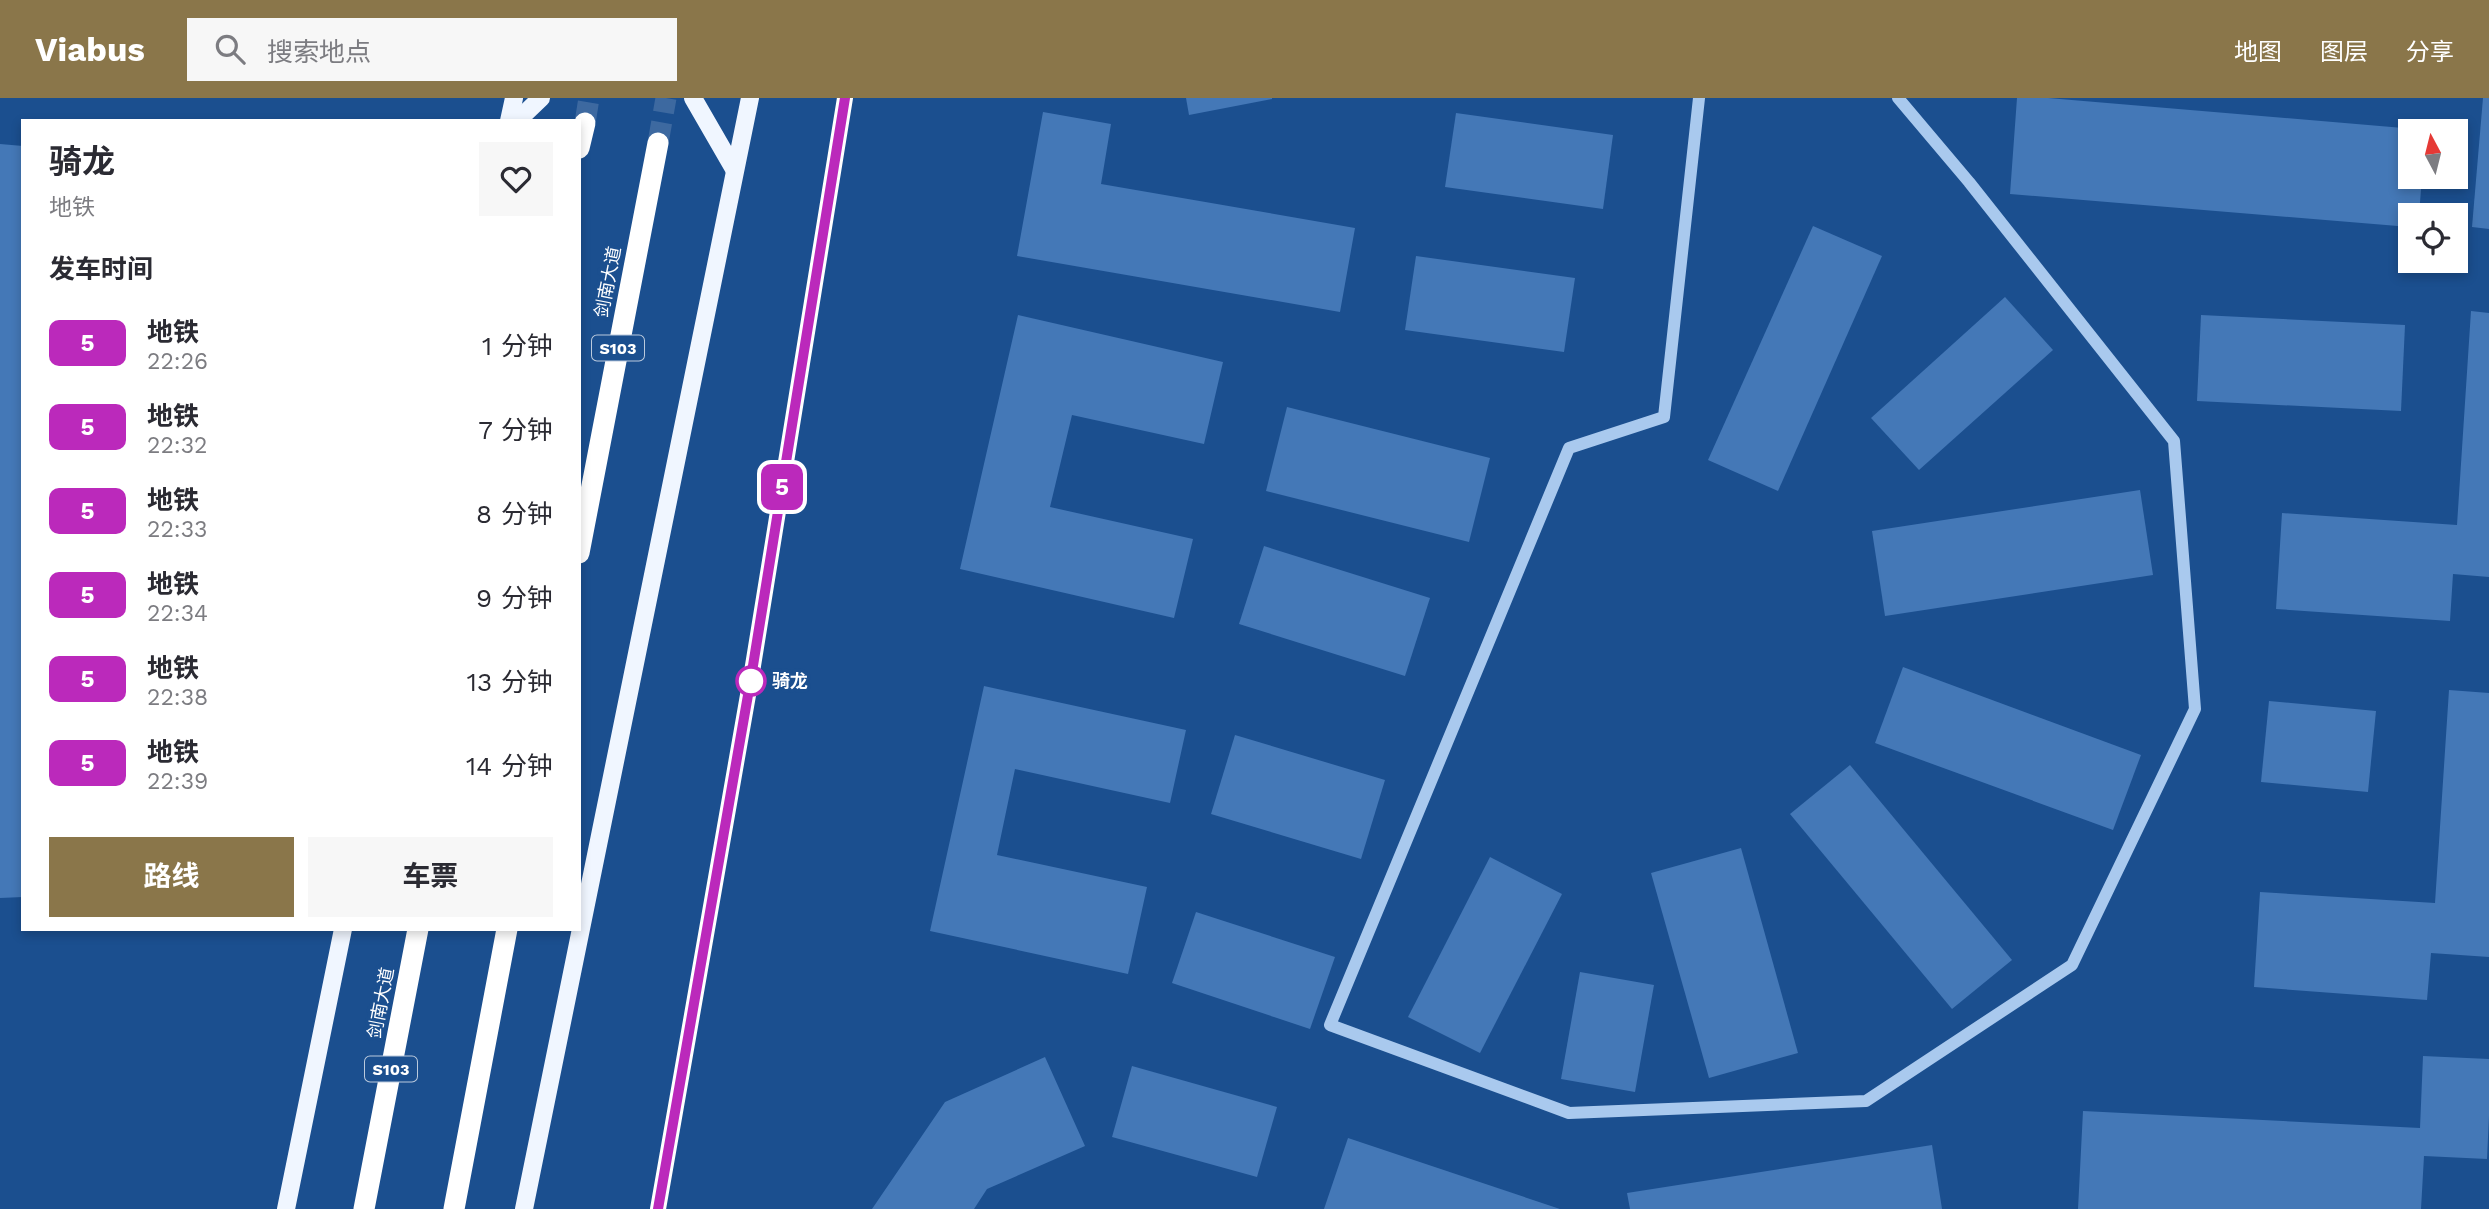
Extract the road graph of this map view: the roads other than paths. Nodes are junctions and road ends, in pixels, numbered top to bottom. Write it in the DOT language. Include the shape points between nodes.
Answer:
graph roads {
  1 [pos="513,98"];
  2 [pos="541,98"];
  3 [pos="693,98"];
  4 [pos="750,98"];
  5 [pos="1699,98"];
  6 [pos="1898,98"];
  7 [pos="509,119"];
  8 [pos="519,119"];
  9 [pos="584,123"];
  10 [pos="581,138"];
  11 [pos="658,143"];
  12 [pos="734,169"];
  13 [pos="581,543"];
  14 [pos="581,927"];
  15 [pos="343,931"];
  16 [pos="418,931"];
  17 [pos="507,931"];
  18 [pos="580,931"];
  19 [pos="286,1209"];
  20 [pos="364,1209"];
  21 [pos="454,1209"];
  22 [pos="524,1209"];
  1 -- 7 [label="main road"];
  2 -- 8 [label="main road"];
  3 -- 12 [label="main road"];
  4 -- 12 [label="main road"];
  5 -- 6 [label="street" via="1664,417 1569,448 1330,1025 1569,1113 1866,1101 2072,965 2195,709 2174,441"];
  9 -- 10 [label="highway"];
  11 -- 13 [label="highway, 剑南大道 / S103"];
  12 -- 14 [label="main road"];
  15 -- 19 [label="main road"];
  16 -- 20 [label="highway, 剑南大道 / S103"];
  17 -- 21 [label="highway"];
  18 -- 22 [label="main road"];
}
